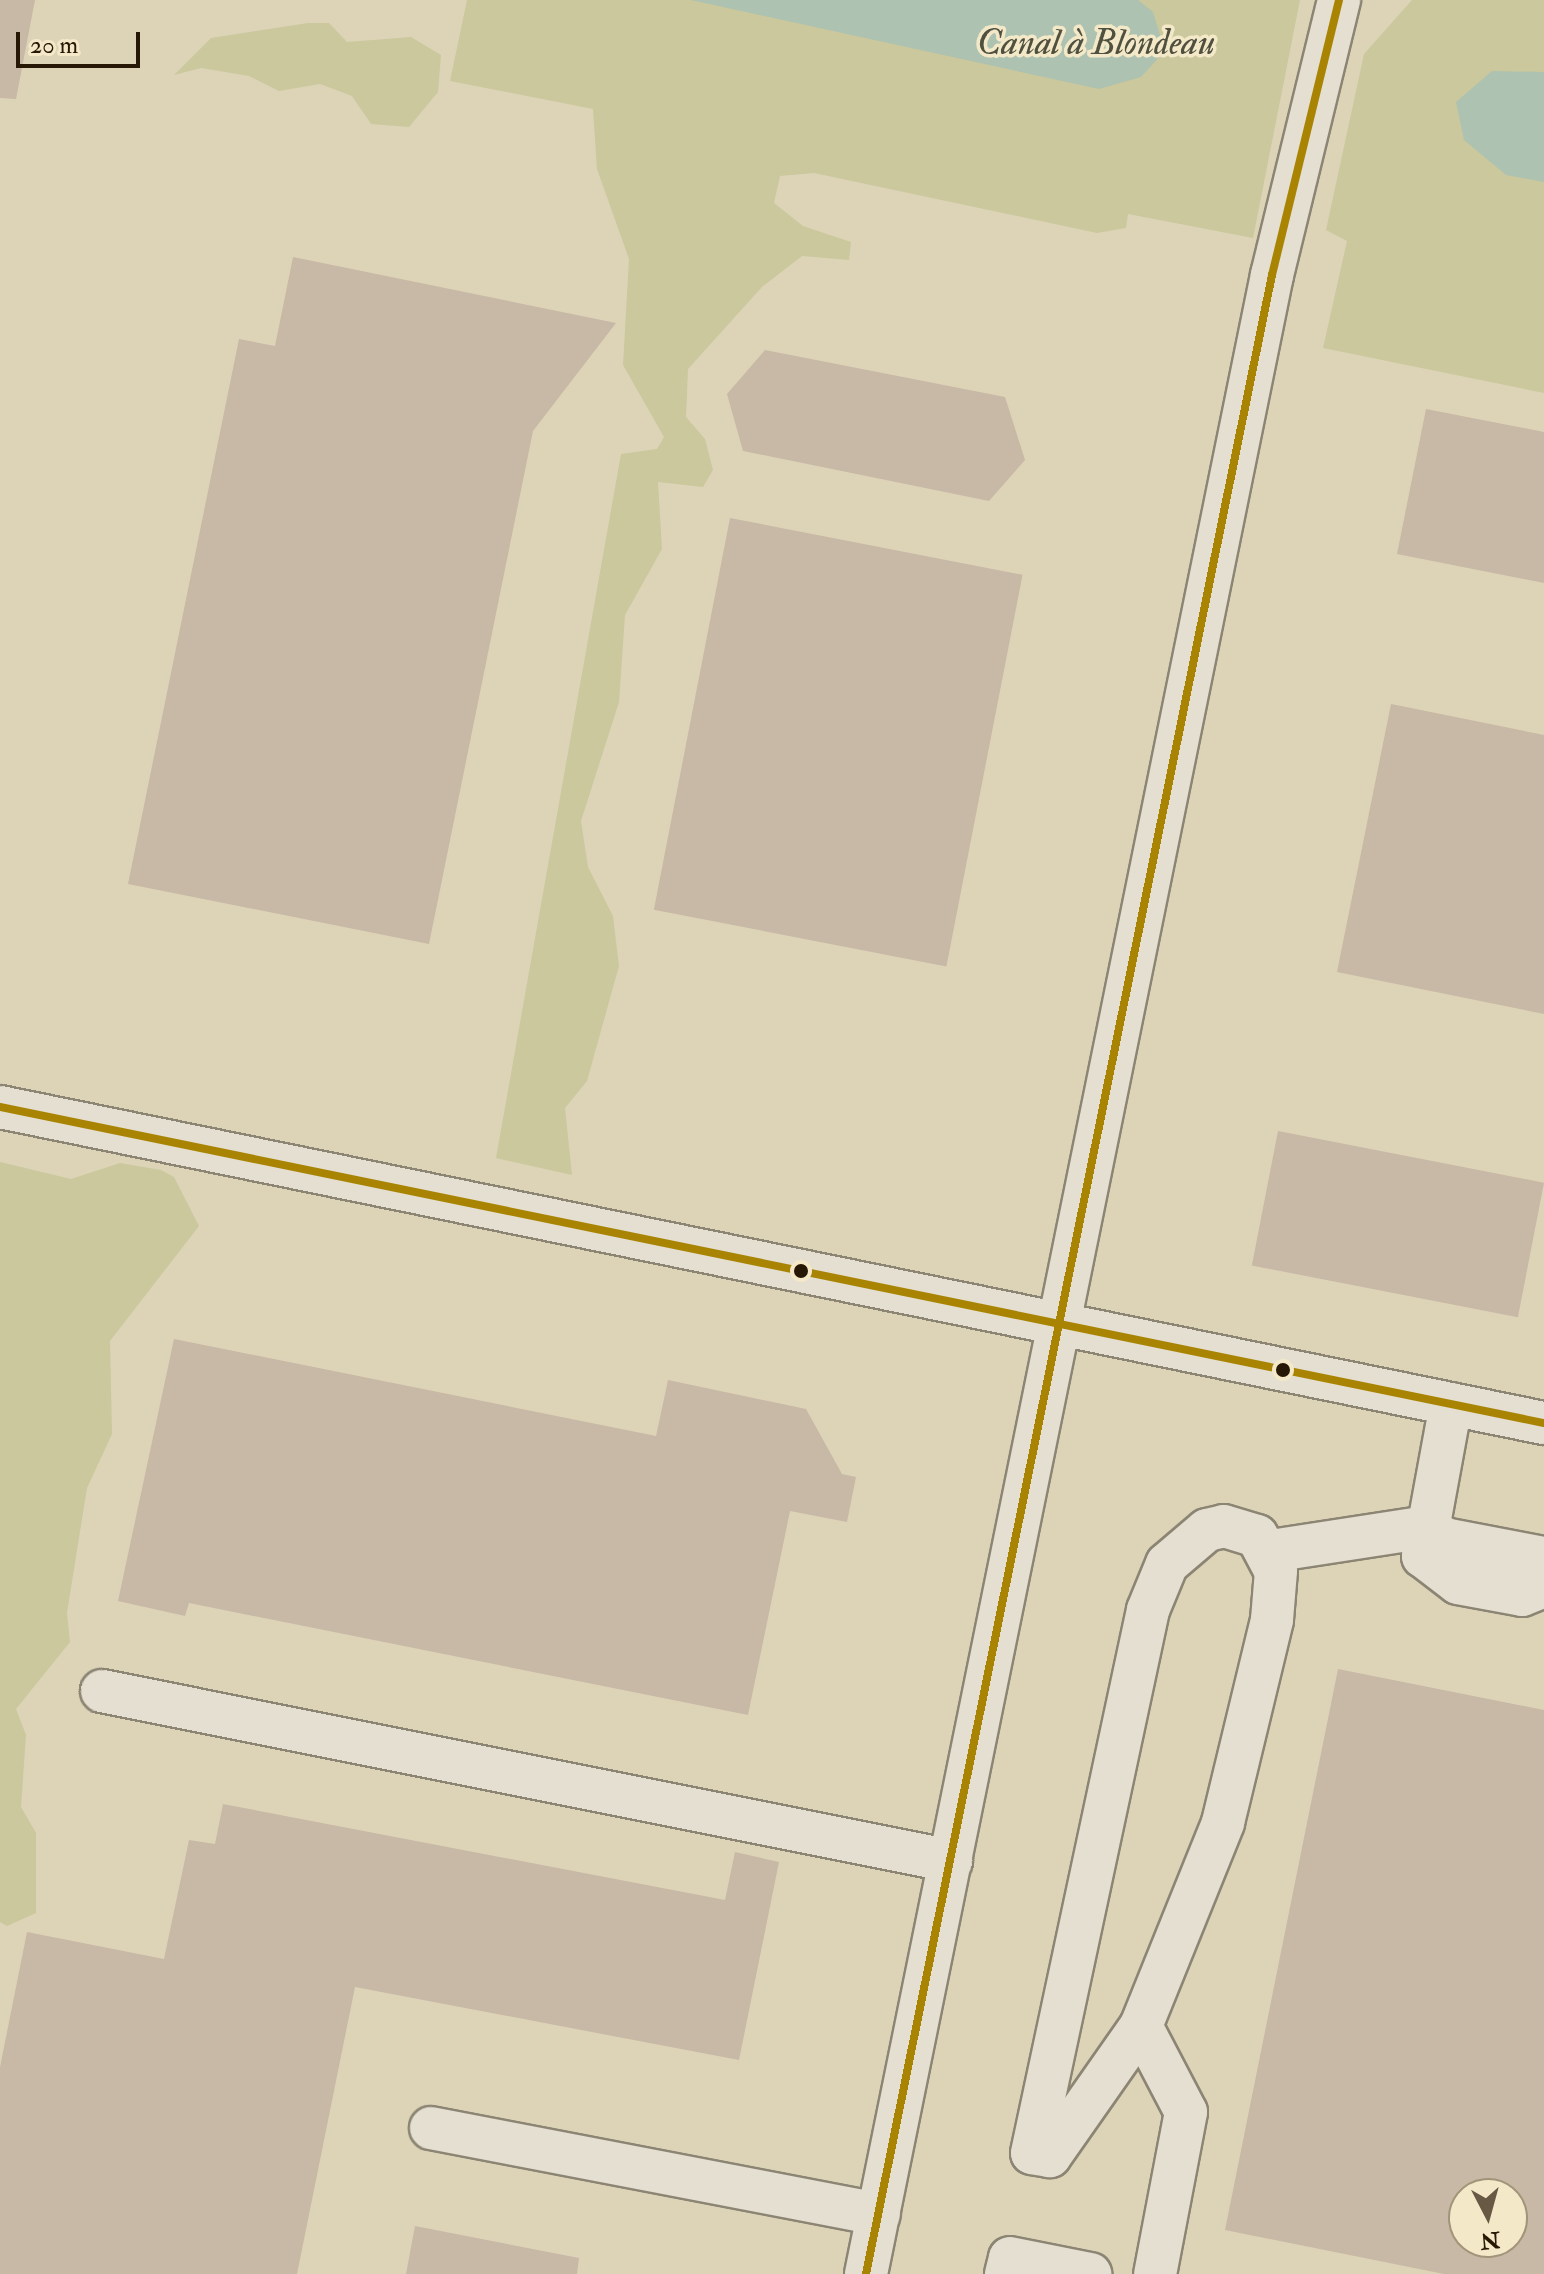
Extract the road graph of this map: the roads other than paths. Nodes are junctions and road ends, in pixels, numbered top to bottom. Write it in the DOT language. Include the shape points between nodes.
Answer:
graph roads {
  1 [pos="1339,0"];
  2 [pos="0,1107"];
  3 [pos="1062,1325"];
  4 [pos="1451,1404"];
  5 [pos="1544,1423"];
  6 [pos="1427,1527"];
  7 [pos="1544,1558"];
  8 [pos="1273,1561"];
  9 [pos="1544,1586"];
  10 [pos="102,1691"];
  11 [pos="951,1861"];
  12 [pos="1141,2026"];
  13 [pos="431,2128"];
  14 [pos="879,2214"];
  15 [pos="866,2274"];
  16 [pos="1006,2274"];
  17 [pos="1090,2274"];
  18 [pos="1155,2274"];
  1 -- 3 [label="street" via="1272,275"];
  2 -- 3 [label="street"];
  3 -- 4 [label="street"];
  3 -- 11 [label="street"];
  4 -- 5 [label="street"];
  4 -- 6 [label="street"];
  6 -- 7 [label="street" via="1445,1539"];
  6 -- 8 [label="street" via="1379,1538 1345,1557"];
  6 -- 9 [label="street" via="1423,1556 1458,1583 1522,1595"];
  8 -- 12 [label="street" via="1272,1620 1223,1823"];
  8 -- 12 [label="street" via="1239,1528 1207,1530 1167,1564 1154,1593 1032,2153 1050,2156"];
  10 -- 11 [label="street"];
  11 -- 14 [label="street"];
  12 -- 18 [label="street" via="1186,2112"];
  13 -- 14 [label="street"];
  14 -- 15 [label="street"];
  16 -- 17 [label="street" via="1010,2258"];
}
